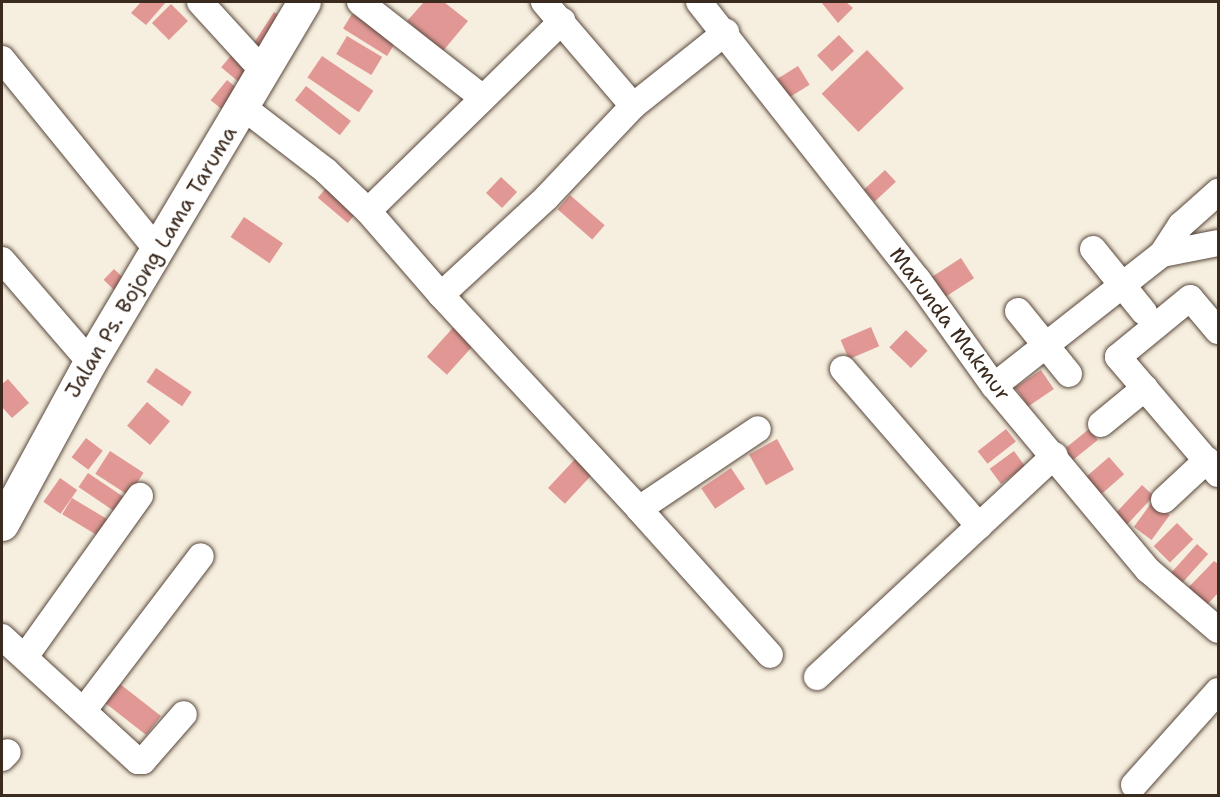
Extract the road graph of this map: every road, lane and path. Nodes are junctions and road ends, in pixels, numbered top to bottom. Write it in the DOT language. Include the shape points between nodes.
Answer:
graph roads {
  1 [pos="200,2"];
  2 [pos="304,2"];
  3 [pos="360,2"];
  4 [pos="544,2"];
  5 [pos="699,2"];
  6 [pos="562,21"];
  7 [pos="726,32"];
  8 [pos="2,59"];
  9 [pos="264,72"];
  10 [pos="483,98"];
  11 [pos="633,106"];
  12 [pos="243,107"];
  13 [pos="1218,192"];
  14 [pos="368,211"];
  15 [pos="1218,243"];
  16 [pos="1093,249"];
  17 [pos="158,250"];
  18 [pos="1162,254"];
  19 [pos="2,260"];
  20 [pos="1122,285"];
  21 [pos="441,295"];
  22 [pos="1018,311"];
  23 [pos="1144,312"];
  24 [pos="1218,331"];
  25 [pos="1046,345"];
  26 [pos="90,362"];
  27 [pos="843,369"];
  28 [pos="1069,374"];
  29 [pos="994,386"];
  30 [pos="1144,388"];
  31 [pos="1101,424"];
  32 [pos="758,429"];
  33 [pos="1055,455"];
  34 [pos="1213,467"];
  35 [pos="140,496"];
  36 [pos="1164,500"];
  37 [pos="639,509"];
  38 [pos="2,524"];
  39 [pos="979,526"];
  40 [pos="201,556"];
  41 [pos="1214,620"];
  42 [pos="2,637"];
  43 [pos="770,655"];
  44 [pos="25,657"];
  45 [pos="817,677"];
  46 [pos="1218,691"];
  47 [pos="84,710"];
  48 [pos="184,714"];
  49 [pos="1134,785"];
  1 -- 9 [label="street"];
  2 -- 9 [label="main road, Jalan Ps. Bojong Lama Taruma"];
  3 -- 10 [label="street"];
  4 -- 6 [label="street"];
  5 -- 7 [label="street, Marunda Makmur"];
  6 -- 10 [label="street"];
  6 -- 11 [label="street"];
  7 -- 11 [label="street"];
  7 -- 29 [label="street, Marunda Makmur" via="918,280"];
  8 -- 17 [label="street"];
  9 -- 12 [label="main road, Jalan Ps. Bojong Lama Taruma"];
  10 -- 14 [label="street"];
  11 -- 21 [label="street" via="546,198"];
  12 -- 14 [label="street" via="326,171"];
  12 -- 17 [label="main road, Jalan Ps. Bojong Lama Taruma"];
  13 -- 18 [label="street" via="1181,225"];
  14 -- 21 [label="street"];
  15 -- 18 [label="street"];
  16 -- 20 [label="street"];
  17 -- 26 [label="main road, Jalan Ps. Bojong Lama Taruma"];
  18 -- 20 [label="street"];
  19 -- 26 [label="street"];
  20 -- 23 [label="street"];
  20 -- 25 [label="street"];
  21 -- 37 [label="street"];
  22 -- 25 [label="street"];
  24 -- 30 [label="street" via="1190,298 1118,357"];
  25 -- 28 [label="street"];
  25 -- 29 [label="street"];
  26 -- 38 [label="main road, Jalan Ps. Bojong Lama Taruma"];
  27 -- 39 [label="street"];
  29 -- 33 [label="street, Marunda Makmur"];
  30 -- 31 [label="street"];
  30 -- 34 [label="street"];
  32 -- 37 [label="street"];
  33 -- 39 [label="street"];
  33 -- 41 [label="street, Marunda Makmur" via="1148,570"];
  34 -- 36 [label="street"];
  35 -- 44 [label="street"];
  37 -- 43 [label="street"];
  39 -- 45 [label="street"];
  40 -- 47 [label="street"];
  42 -- 44 [label="street"];
  44 -- 47 [label="street"];
  46 -- 49 [label="street"];
  47 -- 48 [label="street" via="142,761"];
}
